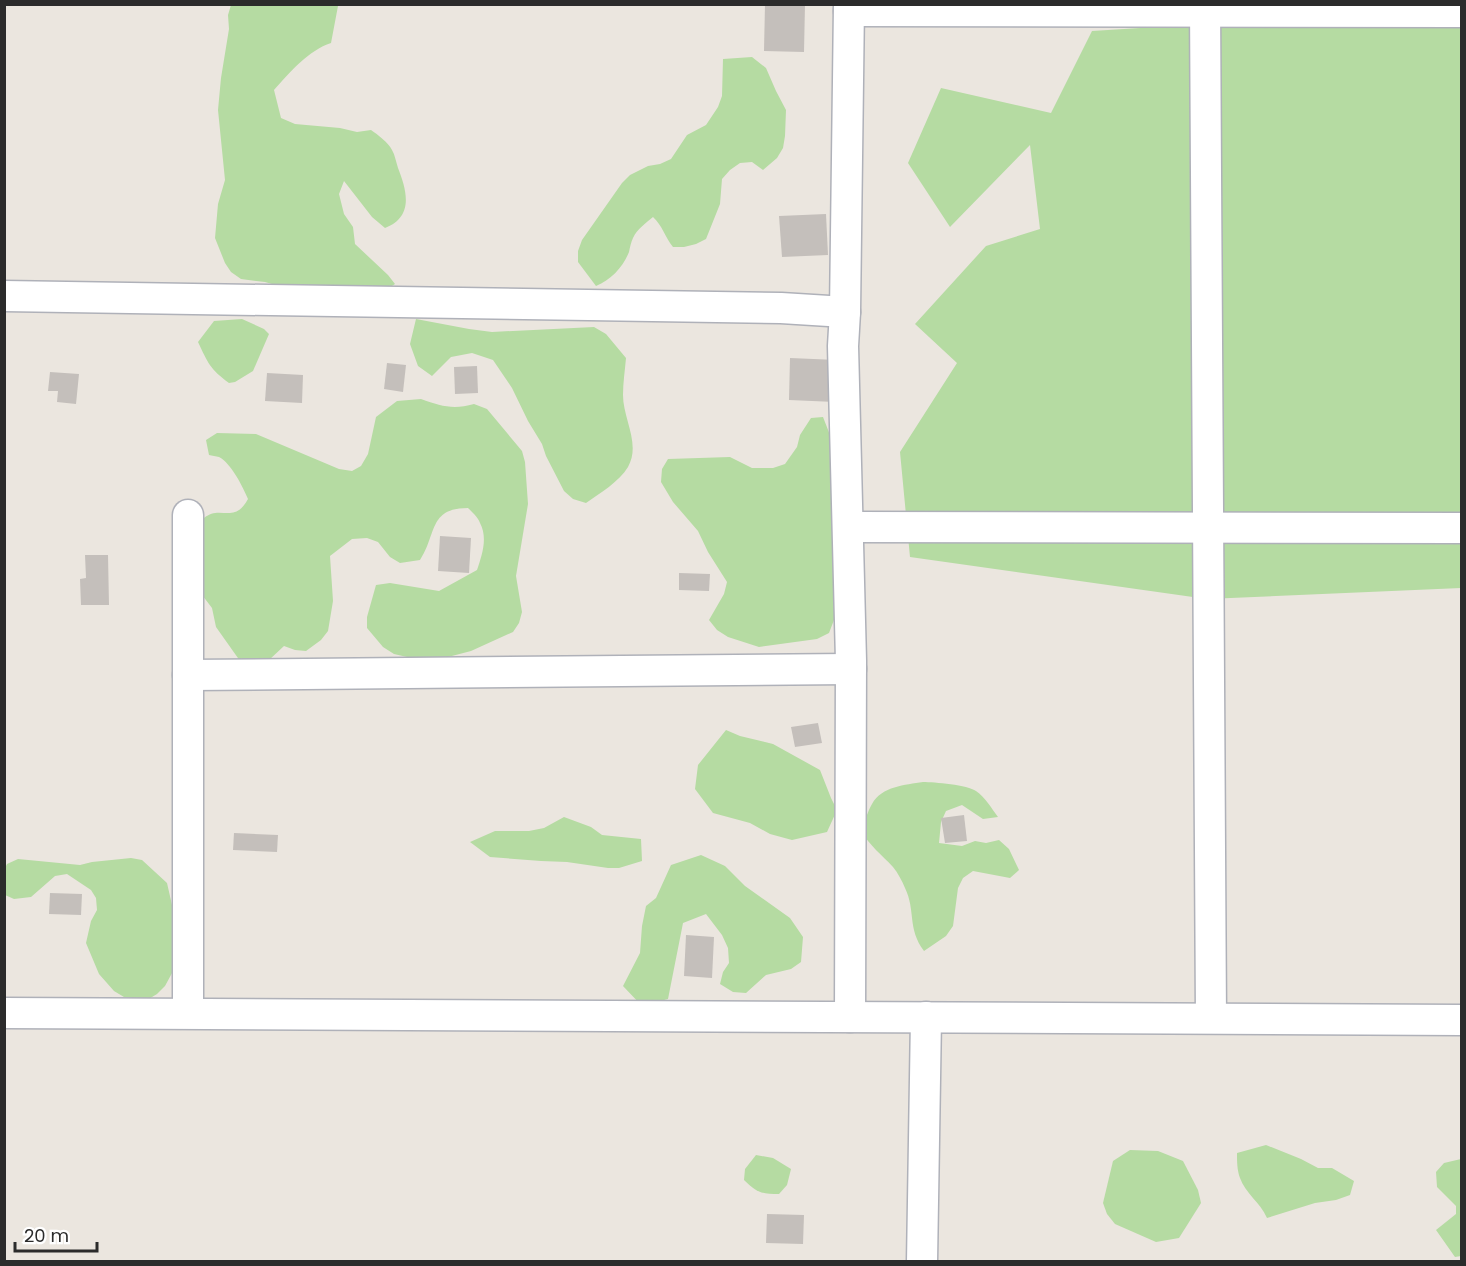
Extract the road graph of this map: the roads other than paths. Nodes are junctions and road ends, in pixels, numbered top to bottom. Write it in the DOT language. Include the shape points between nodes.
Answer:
graph roads {
  1 [pos="849,8"];
  2 [pos="1205,8"];
  3 [pos="1461,12"];
  4 [pos="4,296"];
  5 [pos="845,312"];
  6 [pos="188,515"];
  7 [pos="848,527"];
  8 [pos="1208,528"];
  9 [pos="1461,528"];
  10 [pos="851,669"];
  11 [pos="188,675"];
  12 [pos="4,1012"];
  13 [pos="188,1013"];
  14 [pos="850,1017"];
  15 [pos="926,1017"];
  16 [pos="1211,1018"];
  17 [pos="1461,1020"];
  18 [pos="922,1262"];
  1 -- 2 [label="street"];
  1 -- 5 [label="street"];
  2 -- 3 [label="street"];
  2 -- 8 [label="street"];
  4 -- 5 [label="street"];
  5 -- 7 [label="street"];
  6 -- 11 [label="street"];
  7 -- 8 [label="street"];
  7 -- 10 [label="street"];
  8 -- 9 [label="street"];
  8 -- 16 [label="street"];
  10 -- 11 [label="street"];
  10 -- 14 [label="street"];
  11 -- 13 [label="street"];
  12 -- 13 [label="street"];
  13 -- 14 [label="street"];
  14 -- 15 [label="street"];
  15 -- 16 [label="street"];
  15 -- 18 [label="street"];
  16 -- 17 [label="street"];
}
